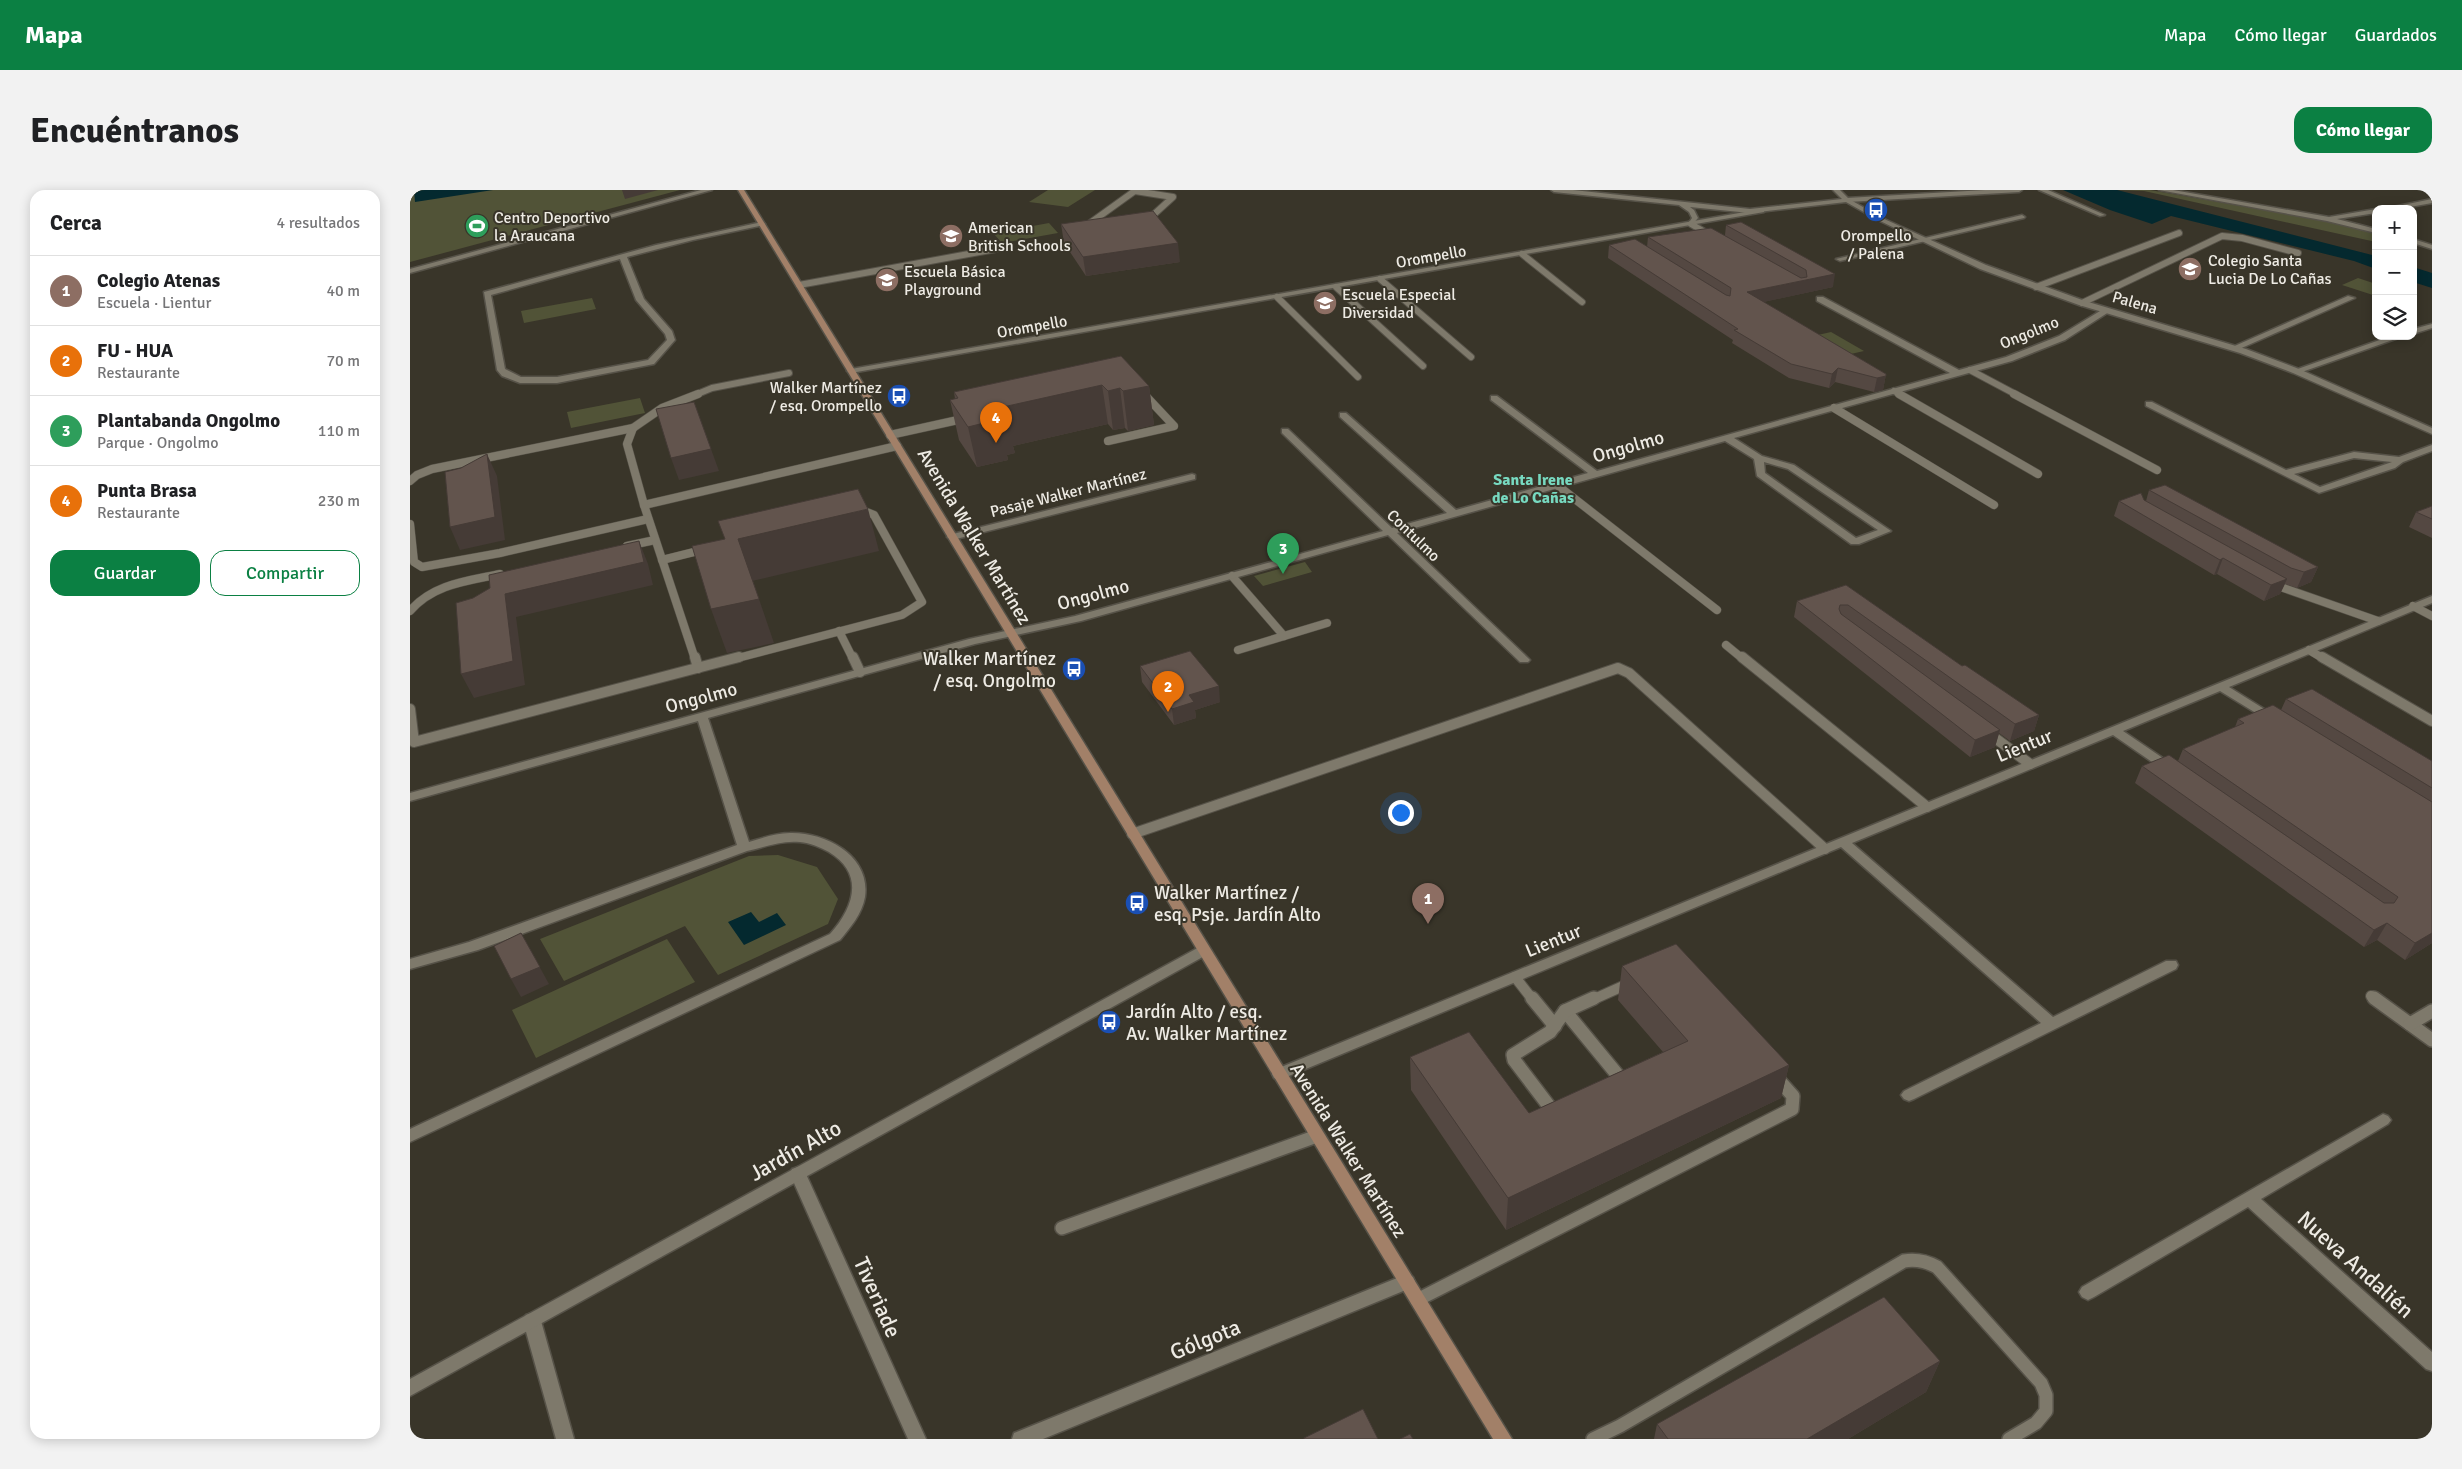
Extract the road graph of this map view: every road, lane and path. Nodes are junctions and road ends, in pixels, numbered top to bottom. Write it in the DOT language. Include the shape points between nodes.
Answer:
graph roads {
  1 [pos="709,190"];
  2 [pos="741,190"];
  3 [pos="1135,190"];
  4 [pos="1554,190"];
  5 [pos="1836,190"];
  6 [pos="2019,190"];
  7 [pos="2042,190"];
  8 [pos="2162,190"];
  9 [pos="1847,200"];
  10 [pos="2432,201"];
  11 [pos="1681,204"];
  12 [pos="2409,205"];
  13 [pos="1762,211"];
  14 [pos="2372,212"];
  15 [pos="2102,215"];
  16 [pos="1150,217"];
  17 [pos="2022,217"];
  18 [pos="2327,219"];
  19 [pos="762,224"];
  20 [pos="1691,224"];
  21 [pos="1086,226"];
  22 [pos="2372,230"];
  23 [pos="2179,233"];
  24 [pos="1618,237"];
  25 [pos="1719,240"];
  26 [pos="1923,241"];
  27 [pos="1627,243"];
  28 [pos="2417,243"];
  29 [pos="2432,247"];
  30 [pos="996,249"];
  31 [pos="2298,253"];
  32 [pos="1522,254"];
  33 [pos="623,256"];
  34 [pos="1840,259"];
  35 [pos="410,271"];
  36 [pos="1380,279"];
  37 [pos="799,285"];
  38 [pos="1336,286"];
  39 [pos="2036,288"];
  40 [pos="1276,297"];
  41 [pos="2351,298"];
  42 [pos="1820,299"];
  43 [pos="1582,302"];
  44 [pos="2082,303"];
  45 [pos="2108,310"];
  46 [pos="2431,326"];
  47 [pos="2417,331"];
  48 [pos="2388,340"];
  49 [pos="2234,348"];
  50 [pos="1472,357"];
  51 [pos="1423,366"];
  52 [pos="1970,370"];
  53 [pos="852,371"];
  54 [pos="2296,371"];
  55 [pos="789,373"];
  56 [pos="1957,373"];
  57 [pos="1358,377"];
  58 [pos="1133,382"];
  59 [pos="1894,391"];
  60 [pos="1494,398"];
  61 [pos="2149,404"];
  62 [pos="1834,408"];
  63 [pos="1343,415"];
  64 [pos="972,417"];
  65 [pos="633,428"];
  66 [pos="1285,431"];
  67 [pos="2432,432"];
  68 [pos="890,435"];
  69 [pos="1727,438"];
  70 [pos="1108,441"];
  71 [pos="897,446"];
  72 [pos="2432,448"];
  73 [pos="1759,458"];
  74 [pos="2400,460"];
  75 [pos="2156,470"];
  76 [pos="2285,473"];
  77 [pos="1595,474"];
  78 [pos="2038,474"];
  79 [pos="1192,477"];
  80 [pos="410,481"];
  81 [pos="1557,485"];
  82 [pos="644,504"];
  83 [pos="1994,506"];
  84 [pos="1454,514"];
  85 [pos="842,515"];
  86 [pos="648,519"];
  87 [pos="410,524"];
  88 [pos="1390,532"];
  89 [pos="952,537"];
  90 [pos="655,540"];
  91 [pos="719,546"];
  92 [pos="616,548"];
  93 [pos="662,560"];
  94 [pos="509,572"];
  95 [pos="1232,576"];
  96 [pos="2265,580"];
  97 [pos="2432,599"];
  98 [pos="2413,606"];
  99 [pos="1717,610"];
  100 [pos="410,611"];
  101 [pos="2432,616"];
  102 [pos="2378,621"];
  103 [pos="1327,623"];
  104 [pos="839,631"];
  105 [pos="1010,633"];
  106 [pos="1284,636"];
  107 [pos="1726,645"];
  108 [pos="1238,650"];
  109 [pos="2309,650"];
  110 [pos="1524,660"];
  111 [pos="698,668"];
  112 [pos="860,672"];
  113 [pos="2220,686"];
  114 [pos="410,709"];
  115 [pos="702,716"];
  116 [pos="2432,721"];
  117 [pos="2283,726"];
  118 [pos="1979,727"];
  119 [pos="2114,730"];
  120 [pos="2030,764"];
  121 [pos="2184,778"];
  122 [pos="410,797"];
  123 [pos="1926,807"];
  124 [pos="1132,834"];
  125 [pos="1842,842"];
  126 [pos="744,847"];
  127 [pos="1825,849"];
  128 [pos="1203,950"];
  129 [pos="410,964"];
  130 [pos="2171,965"];
  131 [pos="1515,977"];
  132 [pos="1643,978"];
  133 [pos="2371,996"];
  134 [pos="1565,1011"];
  135 [pos="2432,1011"];
  136 [pos="2051,1024"];
  137 [pos="2410,1024"];
  138 [pos="1555,1026"];
  139 [pos="2432,1040"];
  140 [pos="1769,1070"];
  141 [pos="1279,1074"];
  142 [pos="1625,1084"];
  143 [pos="1909,1095"];
  144 [pos="1559,1119"];
  145 [pos="2383,1120"];
  146 [pos="410,1136"];
  147 [pos="1317,1136"];
  148 [pos="798,1174"];
  149 [pos="2249,1198"];
  150 [pos="1062,1228"];
  151 [pos="1407,1282"];
  152 [pos="2088,1292"];
  153 [pos="1417,1300"];
  154 [pos="532,1321"];
  155 [pos="2432,1363"];
  156 [pos="410,1388"];
  157 [pos="565,1439"];
  158 [pos="917,1439"];
  159 [pos="1021,1439"];
  160 [pos="1503,1439"];
  161 [pos="1593,1439"];
  162 [pos="2009,1439"];
  1 -- 35 [label="street"];
  2 -- 19 [label="main road, Avenida Walker Martínez"];
  3 -- 16 [label="lane" via="1173,197"];
  3 -- 21 [label="lane"];
  4 -- 11 [label="street"];
  5 -- 9 [label="street, Palena"];
  6 -- 9 [label="street, Orompello"];
  7 -- 15 [label="street"];
  8 -- 18 [label="street"];
  9 -- 13 [label="street, Orompello"];
  9 -- 26 [label="street, Palena"];
  10 -- 12 [label="street"];
  11 -- 13 [label="street"];
  11 -- 20 [label="street" via="1694,213 1696,218"];
  13 -- 20 [label="street, Orompello"];
  14 -- 18 [label="street"];
  17 -- 26 [label="street"];
  18 -- 22 [label="street"];
  19 -- 33 [label="street" via="702,234"];
  19 -- 37 [label="main road, Avenida Walker Martínez"];
  20 -- 24 [label="street, Orompello"];
  20 -- 25 [label="lane"];
  23 -- 39 [label="lane"];
  24 -- 27 [label="street"];
  24 -- 32 [label="street, Orompello"];
  26 -- 34 [label="street"];
  26 -- 39 [label="street, Palena"];
  28 -- 29 [label="street"];
  30 -- 37 [label="lane"];
  31 -- 44 [label="lane" via="2222,236"];
  32 -- 36 [label="street, Orompello"];
  32 -- 43 [label="lane"];
  33 -- 33 [label="street" via="487,294 505,374 520,380 543,381 651,362 671,340 640,300"];
  36 -- 38 [label="street, Orompello"];
  36 -- 50 [label="lane"];
  37 -- 53 [label="main road, Avenida Walker Martínez"];
  38 -- 40 [label="street, Orompello"];
  38 -- 51 [label="lane"];
  39 -- 44 [label="street, Palena"];
  40 -- 53 [label="street, Orompello"];
  40 -- 57 [label="lane"];
  41 -- 49 [label="street"];
  42 -- 56 [label="street"];
  44 -- 45 [label="street, Palena"];
  45 -- 49 [label="street, Palena"];
  45 -- 52 [label="street, Ongolmo" via="2043,347"];
  46 -- 47 [label="street"];
  48 -- 54 [label="street"];
  49 -- 54 [label="street, Palena"];
  52 -- 56 [label="street, Ongolmo"];
  52 -- 75 [label="lane"];
  53 -- 68 [label="main road, Avenida Walker Martínez"];
  54 -- 67 [label="street, Palena"];
  55 -- 65 [label="lane" via="712,388 662,408"];
  56 -- 59 [label="street, Ongolmo"];
  58 -- 70 [label="lane" via="1174,426"];
  59 -- 62 [label="street, Ongolmo"];
  59 -- 78 [label="lane"];
  60 -- 77 [label="street"];
  61 -- 76 [label="street"];
  62 -- 69 [label="street, Ongolmo"];
  62 -- 83 [label="lane"];
  63 -- 84 [label="street"];
  64 -- 68 [label="lane"];
  65 -- 80 [label="lane" via="432,469"];
  65 -- 82 [label="lane" via="627,444"];
  66 -- 88 [label="street, Contulmo"];
  68 -- 71 [label="main road, Avenida Walker Martínez"];
  69 -- 73 [label="street"];
  69 -- 77 [label="street, Ongolmo"];
  71 -- 82 [label="lane"];
  71 -- 89 [label="main road, Avenida Walker Martínez"];
  72 -- 74 [label="street"];
  73 -- 73 [label="street" via="1760,474 1855,542 1886,531 1791,467"];
  74 -- 76 [label="street" via="2354,455"];
  74 -- 76 [label="street" via="2392,466 2319,490"];
  77 -- 81 [label="street, Ongolmo"];
  79 -- 89 [label="street, Pasaje Walker Martínez"];
  81 -- 84 [label="street, Ongolmo"];
  81 -- 99 [label="lane"];
  82 -- 86 [label="lane"];
  84 -- 88 [label="street, Ongolmo"];
  85 -- 104 [label="lane" via="864,511 874,515 922,602 902,615"];
  86 -- 87 [label="lane" via="500,553 422,567 414,562"];
  86 -- 90 [label="lane"];
  88 -- 95 [label="street, Ongolmo"];
  88 -- 110 [label="street, Contulmo"];
  89 -- 105 [label="main road, Avenida Walker Martínez"];
  90 -- 92 [label="lane"];
  90 -- 93 [label="lane"];
  91 -- 93 [label="lane"];
  93 -- 111 [label="lane"];
  94 -- 100 [label="lane" via="436,589 418,600"];
  95 -- 105 [label="street, Ongolmo" via="1066,622"];
  95 -- 106 [label="lane"];
  96 -- 102 [label="lane" via="2282,589"];
  97 -- 98 [label="street, Lientur"];
  98 -- 101 [label="lane"];
  98 -- 102 [label="street, Lientur"];
  102 -- 109 [label="street, Lientur"];
  103 -- 106 [label="lane"];
  104 -- 111 [label="lane"];
  104 -- 112 [label="lane"];
  105 -- 112 [label="street, Ongolmo"];
  105 -- 124 [label="main road, Avenida Walker Martínez"];
  106 -- 108 [label="lane"];
  107 -- 123 [label="lane"];
  109 -- 113 [label="street, Lientur"];
  109 -- 116 [label="lane"];
  111 -- 114 [label="lane" via="414,742"];
  112 -- 115 [label="street, Ongolmo"];
  113 -- 117 [label="street"];
  113 -- 119 [label="street, Lientur"];
  115 -- 122 [label="street, Ongolmo"];
  115 -- 126 [label="street"];
  118 -- 120 [label="lane"];
  119 -- 120 [label="street, Lientur"];
  119 -- 121 [label="street"];
  120 -- 123 [label="street, Lientur"];
  123 -- 125 [label="street, Lientur"];
  124 -- 127 [label="lane" via="1618,668 1629,673"];
  124 -- 128 [label="main road, Avenida Walker Martínez"];
  125 -- 127 [label="street, Lientur"];
  125 -- 136 [label="street"];
  126 -- 129 [label="street" via="473,946"];
  126 -- 146 [label="street" via="789,837 808,839 832,848 850,861 859,884 859,897 850,917 835,937"];
  127 -- 131 [label="street, Lientur"];
  128 -- 141 [label="main road, Avenida Walker Martínez"];
  128 -- 148 [label="street, Jardín Alto"];
  130 -- 136 [label="street"];
  131 -- 138 [label="lane"];
  131 -- 141 [label="street, Lientur"];
  132 -- 134 [label="lane"];
  133 -- 137 [label="lane"];
  134 -- 138 [label="lane"];
  134 -- 142 [label="lane"];
  135 -- 137 [label="lane"];
  136 -- 143 [label="street"];
  137 -- 139 [label="lane"];
  138 -- 144 [label="lane" via="1536,1043 1513,1055"];
  140 -- 153 [label="lane" via="1795,1098 1792,1110"];
  141 -- 147 [label="main road, Avenida Walker Martínez"];
  145 -- 149 [label="street"];
  147 -- 150 [label="lane"];
  147 -- 151 [label="main road, Avenida Walker Martínez"];
  148 -- 154 [label="street, Jardín Alto"];
  148 -- 158 [label="street, Tiveriade"];
  149 -- 152 [label="street"];
  149 -- 155 [label="street, Nueva Andalién"];
  151 -- 153 [label="main road, Avenida Walker Martínez"];
  151 -- 159 [label="street, Gólgota"];
  153 -- 160 [label="main road, Avenida Walker Martínez"];
  154 -- 156 [label="street, Jardín Alto"];
  154 -- 157 [label="street"];
  161 -- 162 [label="lane" via="1912,1259 1927,1260 1938,1267 2041,1382 2048,1396 2049,1409 2044,1417"];
}
